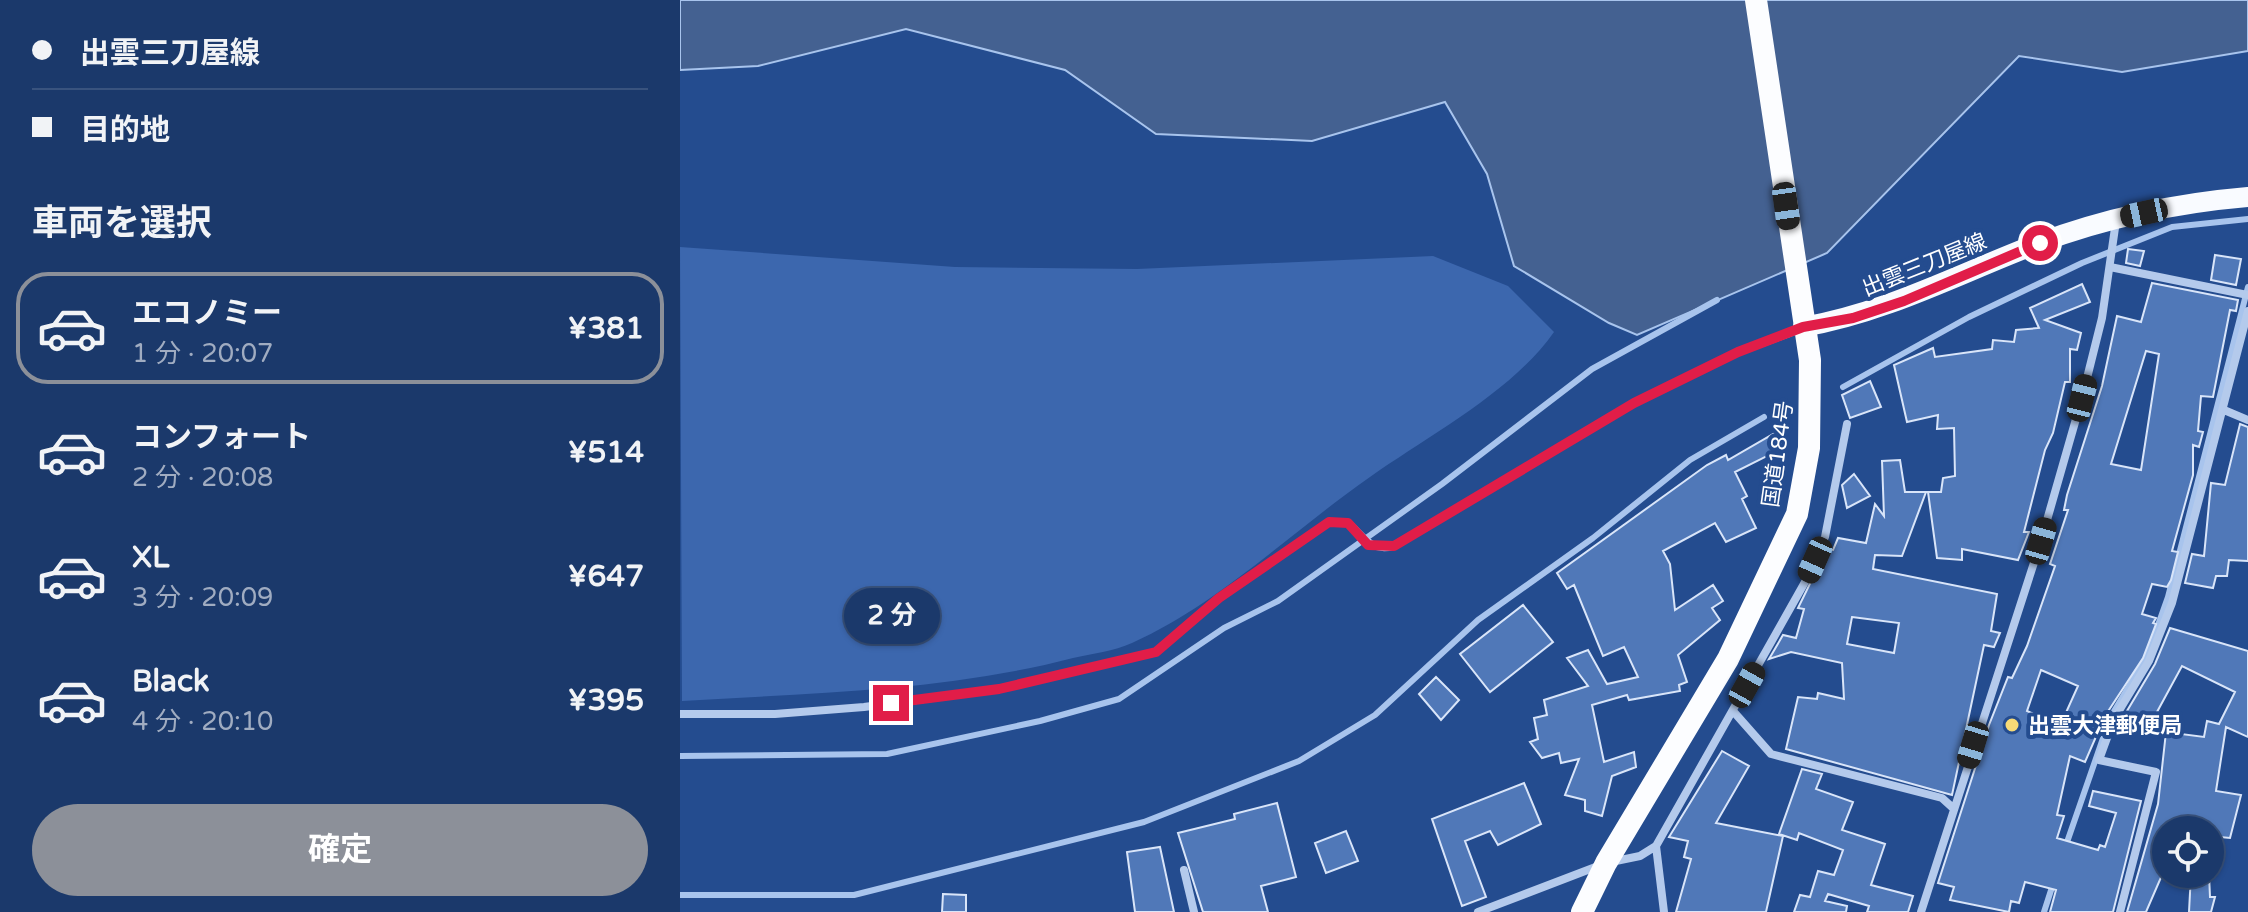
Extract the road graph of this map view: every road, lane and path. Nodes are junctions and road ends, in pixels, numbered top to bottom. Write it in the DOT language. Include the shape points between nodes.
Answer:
graph roads {
  1 [pos="1756,0"];
  2 [pos="2248,197"];
  3 [pos="2117,219"];
  4 [pos="2110,267"];
  5 [pos="2248,295"];
  6 [pos="2248,311"];
  7 [pos="1803,327"];
  8 [pos="2224,410"];
  9 [pos="2248,420"];
  10 [pos="1847,424"];
  11 [pos="1733,711"];
  12 [pos="680,714"];
  13 [pos="1953,808"];
  14 [pos="1656,846"];
  15 [pos="1606,863"];
  16 [pos="1184,870"];
  17 [pos="1194,912"];
  18 [pos="1478,912"];
  19 [pos="1582,912"];
  20 [pos="1664,912"];
  21 [pos="1921,912"];
  22 [pos="2120,912"];
  1 -- 7 [label="highway, 国道184号"];
  2 -- 3 [label="main road, 出雲三刀屋線" via="2199,201"];
  3 -- 4 [label="street"];
  3 -- 7 [label="main road, 出雲三刀屋線" via="2040,243 1891,305"];
  4 -- 5 [label="street"];
  4 -- 13 [label="street" via="2089,371 2045,527"];
  6 -- 8 [label="street"];
  7 -- 12 [label="street" via="1634,403 1394,546 1368,545 1348,523 1329,522 1219,598 1156,652 999,689 894,703 775,714"];
  7 -- 15 [label="highway, 国道184号" via="1812,392 1809,448 1789,536 1728,659"];
  8 -- 9 [label="street"];
  8 -- 22 [label="street" via="2172,603 2099,760 2156,772"];
  10 -- 11 [label="street" via="1825,537"];
  11 -- 13 [label="street" via="1771,754 1942,798"];
  11 -- 14 [label="street"];
  13 -- 21 [label="street"];
  14 -- 15 [label="street" via="1640,856"];
  14 -- 20 [label="street"];
  15 -- 18 [label="street"];
  15 -- 19 [label="highway, 国道184号"];
  16 -- 17 [label="street"];
}
